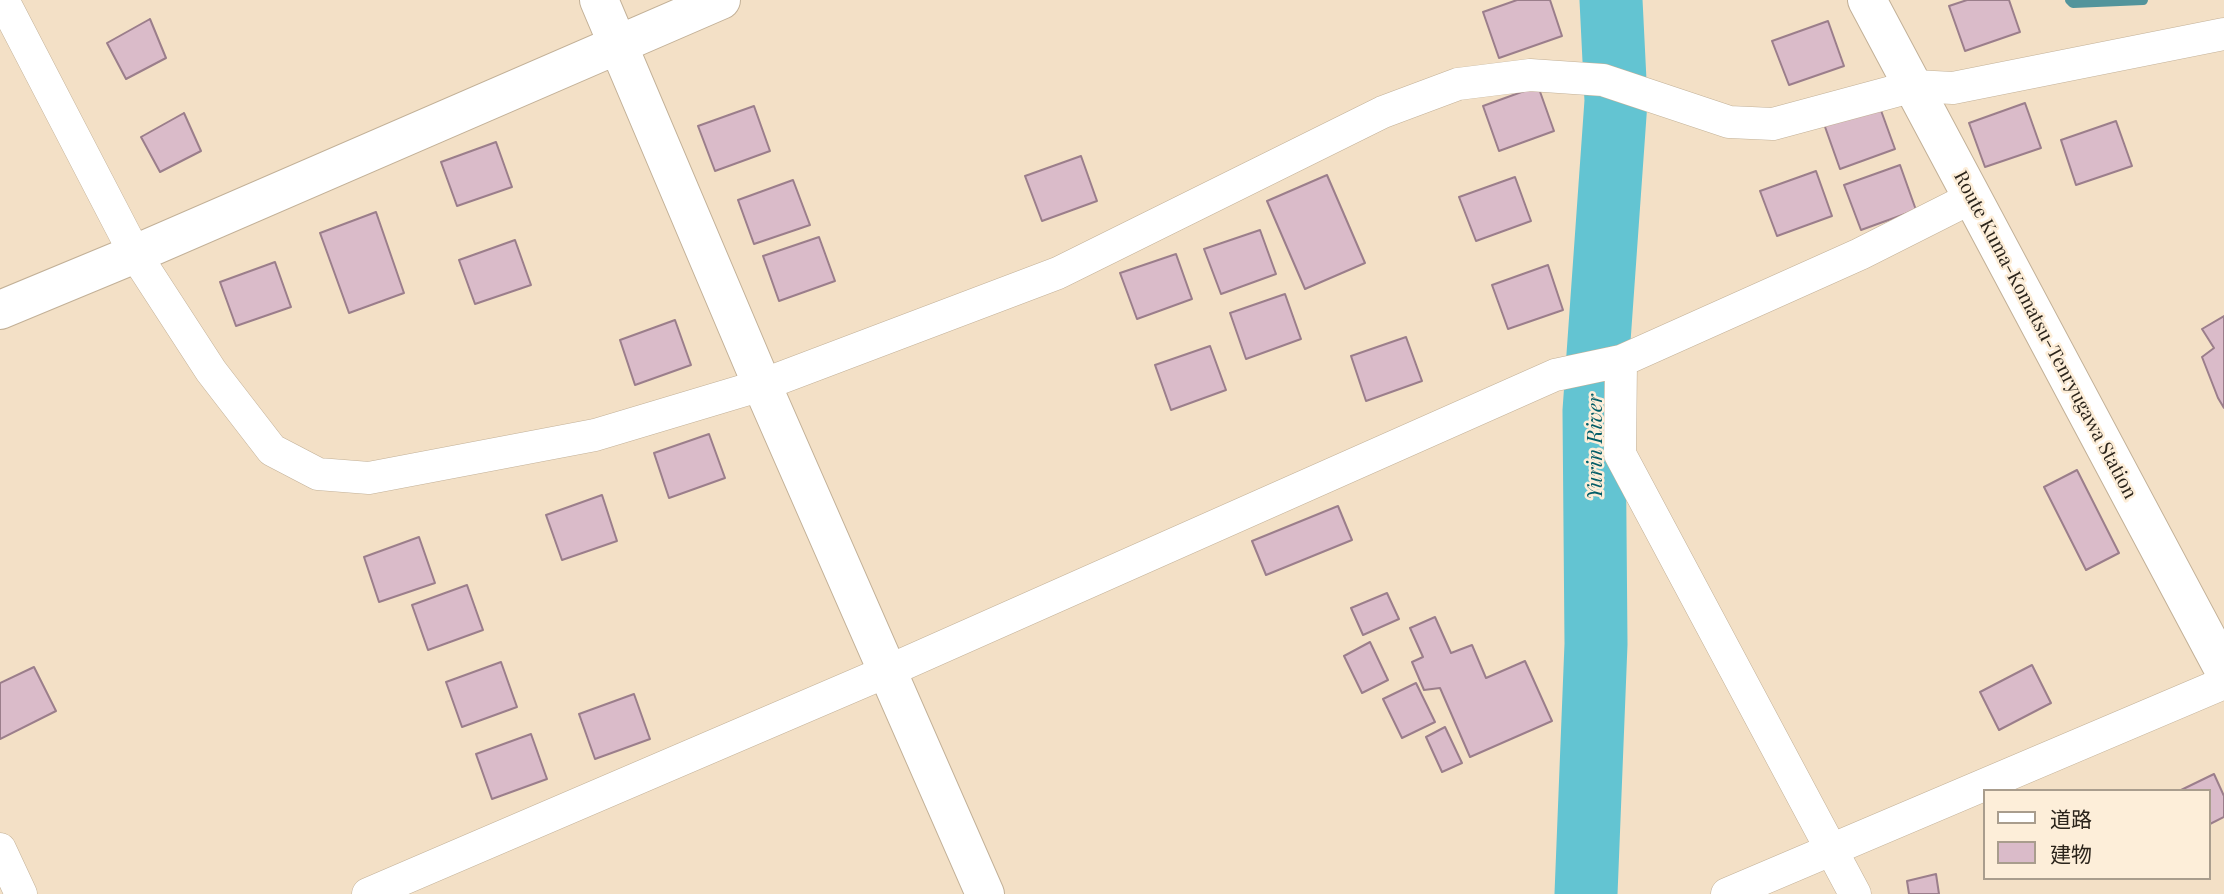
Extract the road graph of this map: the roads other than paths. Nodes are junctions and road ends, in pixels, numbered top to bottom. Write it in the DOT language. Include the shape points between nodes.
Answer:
graph roads {
  1 [pos="3,0"];
  2 [pos="599,0"];
  3 [pos="721,0"];
  4 [pos="1867,0"];
  5 [pos="2224,34"];
  6 [pos="618,46"];
  7 [pos="1914,86"];
  8 [pos="1971,198"];
  9 [pos="135,254"];
  10 [pos="0,310"];
  11 [pos="1619,361"];
  12 [pos="762,385"];
  13 [pos="2224,670"];
  14 [pos="888,671"];
  15 [pos="2224,683"];
  16 [pos="0,849"];
  17 [pos="1830,850"];
  18 [pos="21,894"];
  19 [pos="368,894"];
  20 [pos="985,894"];
  21 [pos="1727,894"];
  22 [pos="1855,894"];
  1 -- 9 [label="street"];
  2 -- 6 [label="street"];
  3 -- 6 [label="street"];
  4 -- 7 [label="street, Route Kuma-Komatsu-Tenryugawa Station"];
  5 -- 7 [label="street" via="1953,88"];
  6 -- 9 [label="street"];
  6 -- 12 [label="street"];
  7 -- 8 [label="street, Route Kuma-Komatsu-Tenryugawa Station"];
  7 -- 12 [label="street" via="1773,124 1729,122 1613,82 1530,75 1458,84 1383,112 1058,273"];
  8 -- 11 [label="street" via="1860,254"];
  8 -- 13 [label="street, Route Kuma-Komatsu-Tenryugawa Station"];
  9 -- 10 [label="street"];
  9 -- 12 [label="street" via="211,371 272,450 318,474 369,478 595,435"];
  11 -- 14 [label="street" via="1555,375"];
  11 -- 17 [label="street" via="1620,454"];
  12 -- 14 [label="street"];
  14 -- 19 [label="street"];
  14 -- 20 [label="street"];
  15 -- 17 [label="street"];
  16 -- 18 [label="street"];
  17 -- 21 [label="street"];
  17 -- 22 [label="street"];
}
